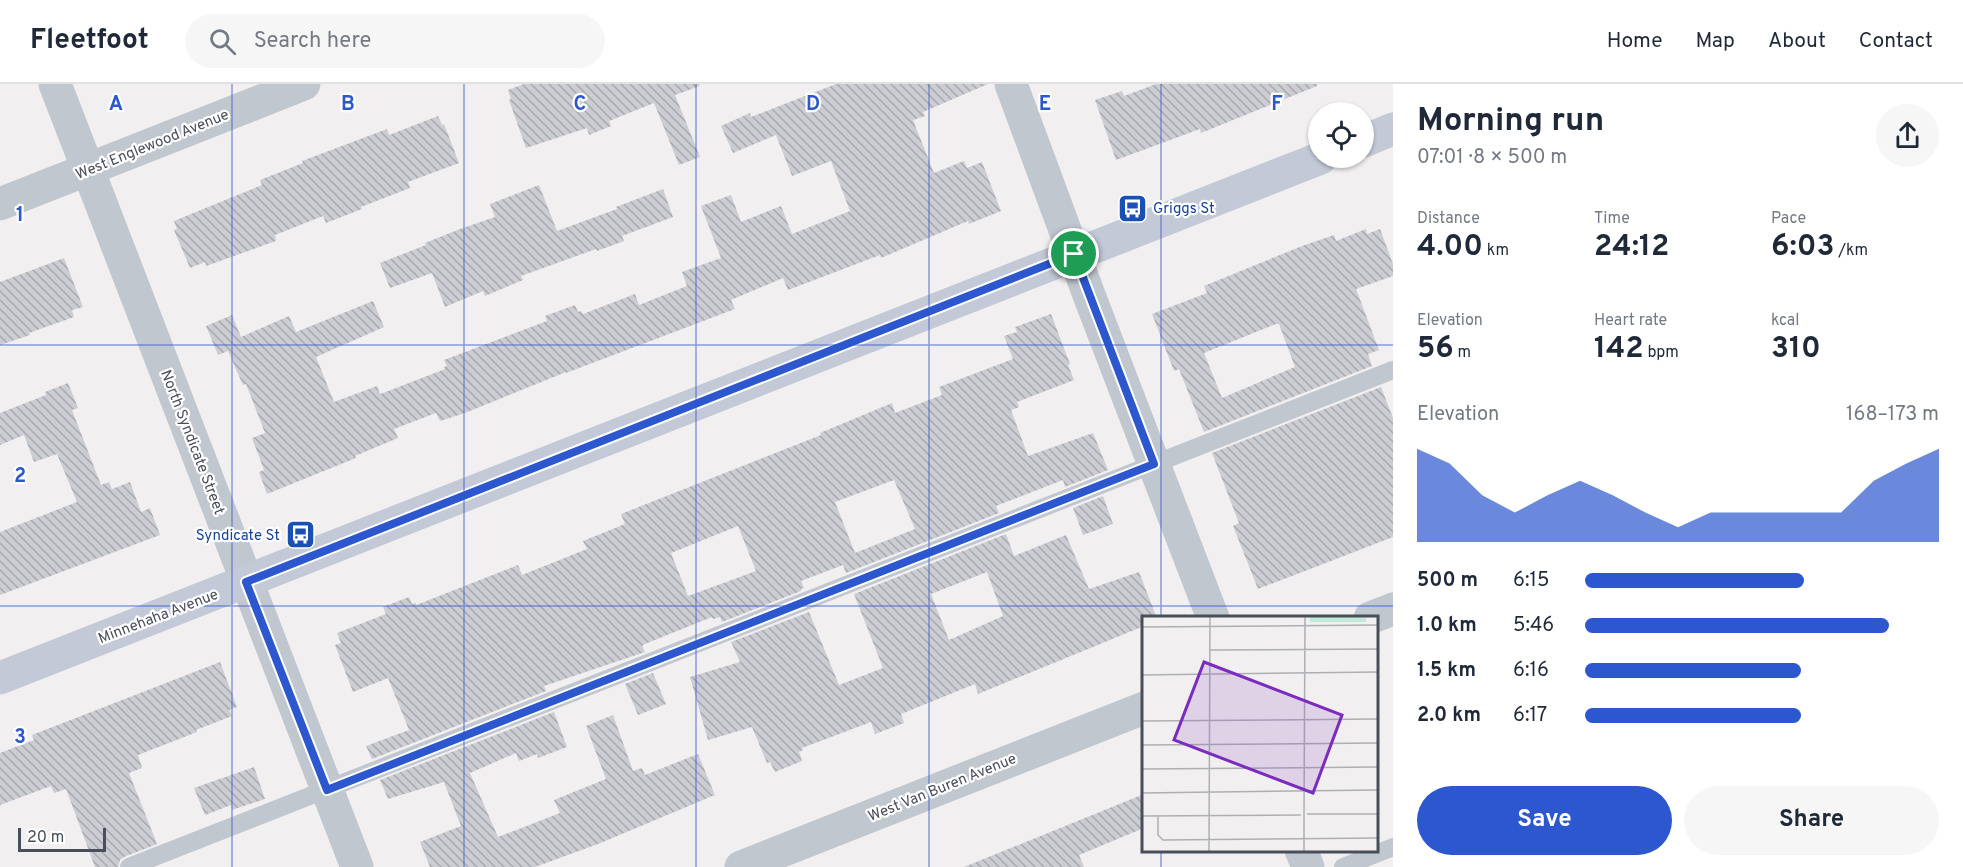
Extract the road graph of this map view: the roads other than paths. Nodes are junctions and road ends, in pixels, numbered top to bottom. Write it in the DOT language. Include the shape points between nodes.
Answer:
graph roads {
  1 [pos="55,84"];
  2 [pos="304,84"];
  3 [pos="1011,84"];
  4 [pos="1393,129"];
  5 [pos="1374,137"];
  6 [pos="1308,163"];
  7 [pos="88,170"];
  8 [pos="0,204"];
  9 [pos="1074,254"];
  10 [pos="1393,370"];
  11 [pos="1154,464"];
  12 [pos="246,582"];
  13 [pos="1393,609"];
  14 [pos="1212,616"];
  15 [pos="1375,616"];
  16 [pos="0,678"];
  17 [pos="1142,709"];
  18 [pos="327,790"];
  19 [pos="1393,848"];
  20 [pos="1302,852"];
  21 [pos="129,867"];
  22 [pos="357,867"];
  23 [pos="741,867"];
  24 [pos="1308,867"];
  25 [pos="1343,867"];
  1 -- 7 [label="street, North Syndicate Street"];
  2 -- 7 [label="street, West Englewood Avenue"];
  3 -- 9 [label="street"];
  4 -- 5 [label="street"];
  6 -- 9 [label="street, Minnehaha Avenue"];
  7 -- 8 [label="street, West Englewood Avenue"];
  7 -- 12 [label="street, North Syndicate Street"];
  9 -- 11 [label="street"];
  9 -- 12 [label="street, Minnehaha Avenue"];
  10 -- 11 [label="lane"];
  11 -- 14 [label="street"];
  11 -- 18 [label="lane"];
  12 -- 16 [label="street, Minnehaha Avenue"];
  12 -- 18 [label="street, North Syndicate Street"];
  13 -- 15 [label="street"];
  17 -- 23 [label="street, West Van Buren Avenue"];
  18 -- 21 [label="lane"];
  18 -- 22 [label="street, North Syndicate Street"];
  19 -- 25 [label="lane"];
  20 -- 24 [label="street"];
}
